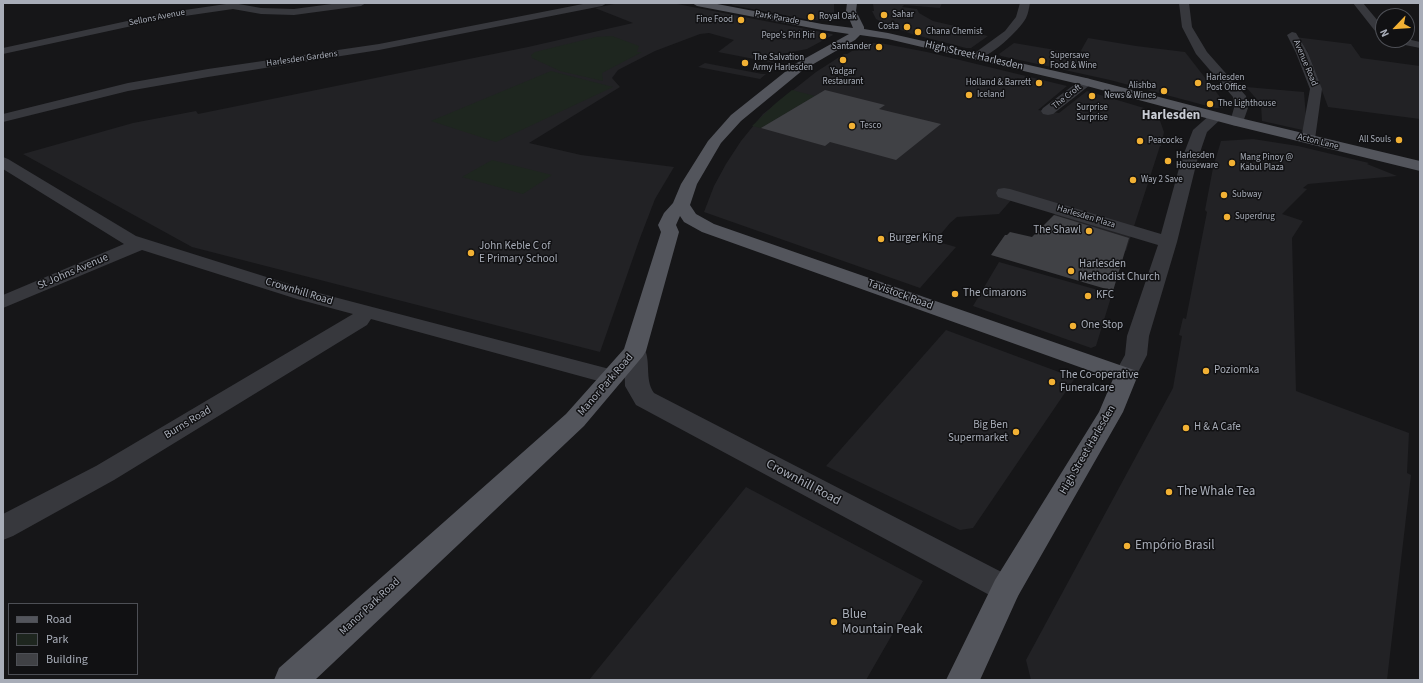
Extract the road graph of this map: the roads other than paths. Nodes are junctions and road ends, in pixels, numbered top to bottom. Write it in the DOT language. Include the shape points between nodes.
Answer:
graph roads {
  1 [pos="361,3"];
  2 [pos="602,3"];
  3 [pos="697,3"];
  4 [pos="852,3"];
  5 [pos="1025,3"];
  6 [pos="1184,3"];
  7 [pos="1358,3"];
  8 [pos="234,4"];
  9 [pos="718,5"];
  10 [pos="1375,24"];
  11 [pos="858,32"];
  12 [pos="1292,35"];
  13 [pos="3,51"];
  14 [pos="976,56"];
  15 [pos="1086,82"];
  16 [pos="1048,111"];
  17 [pos="1216,117"];
  18 [pos="3,118"];
  19 [pos="1237,122"];
  20 [pos="1308,139"];
  21 [pos="3,162"];
  22 [pos="1420,166"];
  23 [pos="1004,193"];
  24 [pos="681,206"];
  25 [pos="708,228"];
  26 [pos="670,232"];
  27 [pos="1168,242"];
  28 [pos="143,243"];
  29 [pos="3,302"];
  30 [pos="368,311"];
  31 [pos="635,351"];
  32 [pos="1126,375"];
  33 [pos="613,377"];
  34 [pos="3,528"];
  35 [pos="1006,589"];
  36 [pos="291,680"];
  37 [pos="963,680"];
  1 -- 8 [label="street, Sellons Avenue" via="294,12 261,11"];
  2 -- 18 [label="street, Harlesden Gardens" via="379,47 128,87"];
  3 -- 9 [label="main road, Park Parade"];
  4 -- 11 [label="main road" via="851,11 860,27"];
  5 -- 14 [label="street" via="1021,18 1009,33"];
  6 -- 19 [label="street" via="1187,27 1202,54 1239,96"];
  7 -- 10 [label="street"];
  8 -- 13 [label="street, Sellons Avenue" via="164,16"];
  9 -- 11 [label="main road, Park Parade"];
  11 -- 14 [label="main road, High Street Harlesden" via="888,36"];
  11 -- 24 [label="main road, Manor Park Road" via="791,73 736,118 715,141 689,184"];
  12 -- 20 [label="street, Avenue Road" via="1316,88"];
  14 -- 15 [label="main road, High Street Harlesden"];
  15 -- 16 [label="street, The Croft"];
  15 -- 17 [label="main road, High Street Harlesden"];
  17 -- 19 [label="main road, Acton Lane"];
  17 -- 27 [label="street, High Street Harlesden" via="1200,130 1189,161"];
  19 -- 20 [label="main road, Acton Lane"];
  20 -- 22 [label="main road, Acton Lane"];
  21 -- 28 [label="street, Crownhill Road" via="130,240"];
  23 -- 27 [label="street, Harlesden Plaza"];
  24 -- 25 [label="main road, Tavistock Road" via="690,218"];
  24 -- 26 [label="main road, Manor Park Road" via="670,217 667,225"];
  25 -- 26 [label="main road"];
  25 -- 32 [label="main road, Tavistock Road"];
  26 -- 31 [label="main road, Manor Park Road"];
  27 -- 32 [label="street, High Street Harlesden" via="1138,336 1136,355"];
  28 -- 29 [label="street, St Johns Avenue"];
  28 -- 30 [label="street, Crownhill Road" via="304,295"];
  30 -- 33 [label="street, Crownhill Road"];
  30 -- 34 [label="street, Burns Road" via="352,324 105,473"];
  31 -- 33 [label="main road, Manor Park Road"];
  31 -- 35 [label="street, Crownhill Road" via="637,386 645,399"];
  32 -- 35 [label="main road, High Street Harlesden" via="1111,412"];
  33 -- 36 [label="main road, Manor Park Road" via="575,420"];
  35 -- 37 [label="main road, High Street Harlesden"];
}
